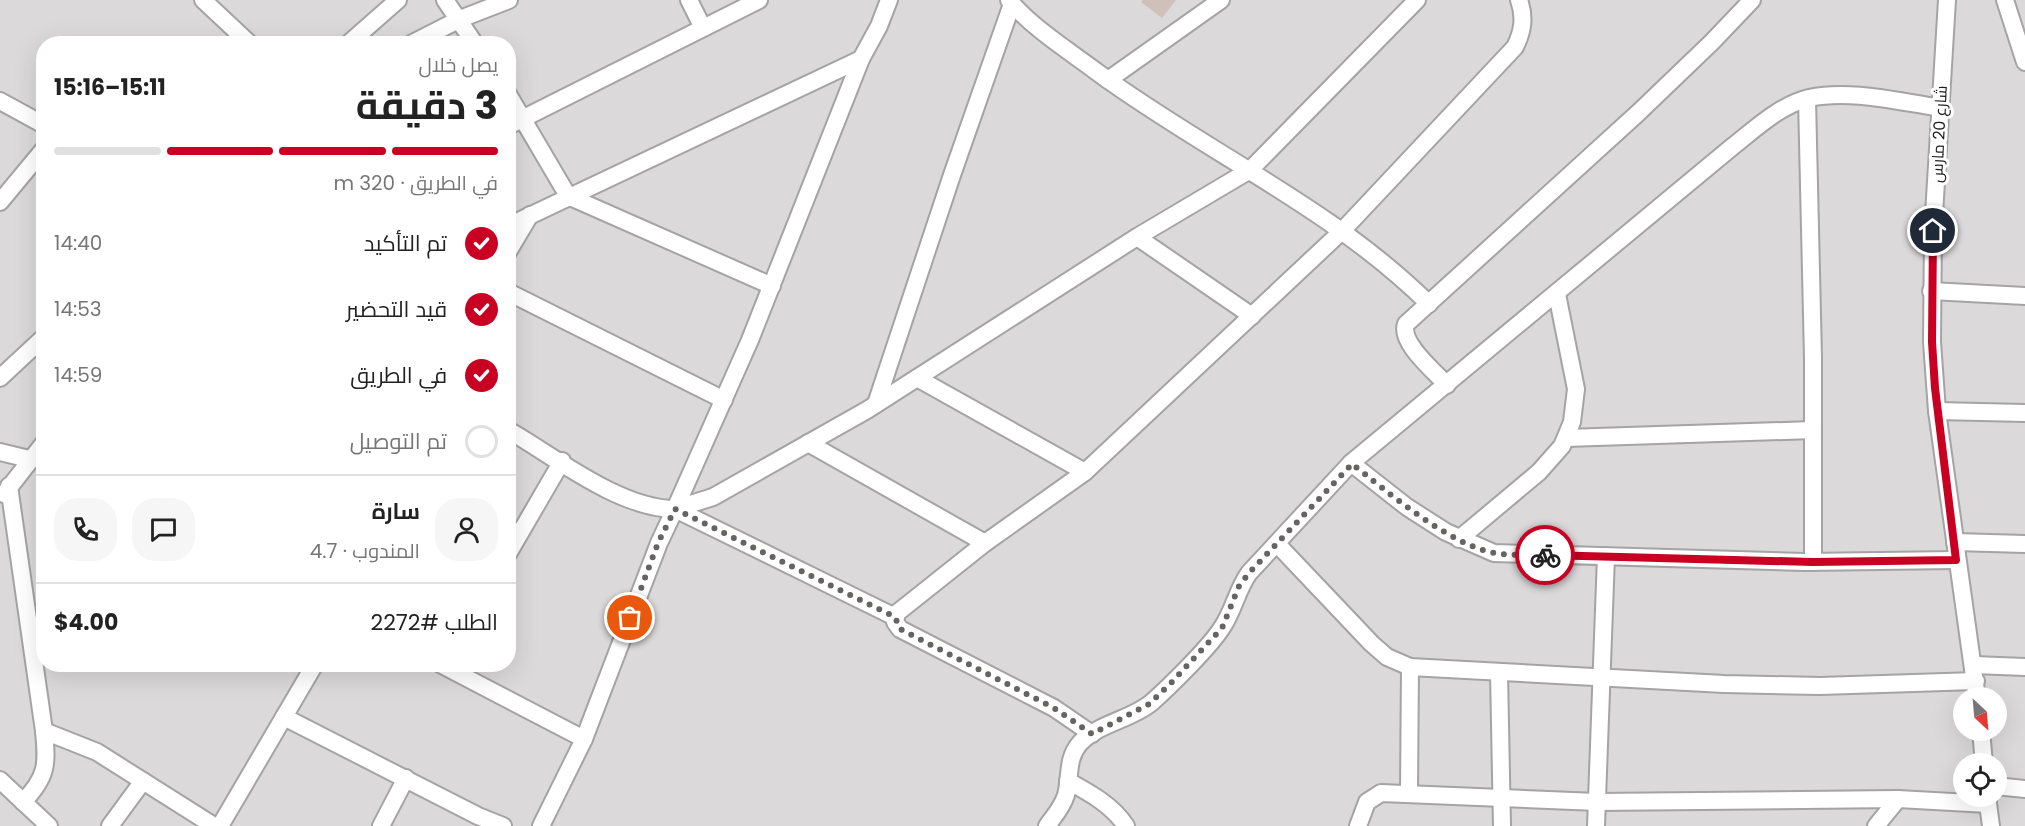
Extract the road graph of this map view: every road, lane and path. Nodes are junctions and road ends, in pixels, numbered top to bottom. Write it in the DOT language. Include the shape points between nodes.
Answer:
graph roads {
  1 [pos="203,0"];
  2 [pos="398,0"];
  3 [pos="446,0"];
  4 [pos="509,0"];
  5 [pos="689,0"];
  6 [pos="759,0"];
  7 [pos="889,0"];
  8 [pos="1417,0"];
  9 [pos="1519,0"];
  10 [pos="1752,0"];
  11 [pos="1947,0"];
  12 [pos="2005,0"];
  13 [pos="1011,2"];
  14 [pos="1210,3"];
  15 [pos="460,19"];
  16 [pos="703,28"];
  17 [pos="241,36"];
  18 [pos="357,36"];
  19 [pos="427,36"];
  20 [pos="471,36"];
  21 [pos="861,59"];
  22 [pos="2025,62"];
  23 [pos="1108,80"];
  24 [pos="1808,99"];
  25 [pos="0,101"];
  26 [pos="516,106"];
  27 [pos="1942,108"];
  28 [pos="524,118"];
  29 [pos="36,121"];
  30 [pos="516,122"];
  31 [pos="36,158"];
  32 [pos="1250,170"];
  33 [pos="568,196"];
  34 [pos="0,201"];
  35 [pos="530,215"];
  36 [pos="516,222"];
  37 [pos="1342,231"];
  38 [pos="1137,237"];
  39 [pos="516,239"];
  40 [pos="772,286"];
  41 [pos="1931,291"];
  42 [pos="1557,294"];
  43 [pos="516,296"];
  44 [pos="2025,296"];
  45 [pos="1429,304"];
  46 [pos="1252,316"];
  47 [pos="36,345"];
  48 [pos="0,378"];
  49 [pos="917,378"];
  50 [pos="1447,385"];
  51 [pos="724,400"];
  52 [pos="876,404"];
  53 [pos="1937,411"];
  54 [pos="2025,413"];
  55 [pos="1813,430"];
  56 [pos="516,435"];
  57 [pos="1566,438"];
  58 [pos="807,442"];
  59 [pos="0,452"];
  60 [pos="36,452"];
  61 [pos="29,459"];
  62 [pos="562,461"];
  63 [pos="1352,464"];
  64 [pos="1085,472"];
  65 [pos="5,492"];
  66 [pos="675,509"];
  67 [pos="1459,539"];
  68 [pos="516,540"];
  69 [pos="1954,542"];
  70 [pos="985,543"];
  71 [pos="2025,544"];
  72 [pos="1278,545"];
  73 [pos="1606,556"];
  74 [pos="1956,560"];
  75 [pos="1813,562"];
  76 [pos="895,617"];
  77 [pos="2025,667"];
  78 [pos="1410,668"];
  79 [pos="310,672"];
  80 [pos="456,672"];
  81 [pos="1498,673"];
  82 [pos="1603,678"];
  83 [pos="1976,681"];
  84 [pos="284,717"];
  85 [pos="44,730"];
  86 [pos="1092,734"];
  87 [pos="584,739"];
  88 [pos="406,778"];
  89 [pos="0,780"];
  90 [pos="1068,781"];
  91 [pos="143,782"];
  92 [pos="2007,787"];
  93 [pos="2025,789"];
  94 [pos="1409,793"];
  95 [pos="1898,799"];
  96 [pos="1501,800"];
  97 [pos="1953,800"];
  98 [pos="23,802"];
  99 [pos="1597,802"];
  100 [pos="1989,807"];
  101 [pos="1879,822"];
  102 [pos="49,826"];
  103 [pos="110,826"];
  104 [pos="214,826"];
  105 [pos="220,826"];
  106 [pos="381,826"];
  107 [pos="503,826"];
  108 [pos="541,826"];
  109 [pos="1047,826"];
  110 [pos="1126,826"];
  111 [pos="1358,826"];
  112 [pos="1502,826"];
  113 [pos="1596,826"];
  114 [pos="1862,826"];
  115 [pos="1991,826"];
  1 -- 17 [label="street"];
  2 -- 18 [label="street"];
  3 -- 15 [label="street"];
  4 -- 15 [label="street"];
  5 -- 16 [label="street"];
  6 -- 16 [label="street"];
  7 -- 21 [label="street"];
  8 -- 32 [label="street"];
  9 -- 37 [label="street" via="1522,33 1515,47"];
  10 -- 45 [label="street" via="1638,113"];
  11 -- 27 [label="street, شارع 20 مارس"];
  12 -- 22 [label="street"];
  13 -- 23 [label="street"];
  13 -- 52 [label="street"];
  14 -- 23 [label="street"];
  15 -- 19 [label="street"];
  15 -- 20 [label="street"];
  16 -- 28 [label="street"];
  21 -- 33 [label="street"];
  21 -- 40 [label="street"];
  23 -- 32 [label="street"];
  24 -- 27 [label="street" via="1837,94"];
  24 -- 42 [label="street" via="1765,120"];
  24 -- 55 [label="street"];
  25 -- 29 [label="street"];
  26 -- 28 [label="street"];
  27 -- 41 [label="street, شارع 20 مارس"];
  28 -- 30 [label="street"];
  28 -- 33 [label="street"];
  31 -- 34 [label="street"];
  32 -- 37 [label="street"];
  32 -- 38 [label="street"];
  33 -- 35 [label="street"];
  33 -- 40 [label="street"];
  35 -- 36 [label="street"];
  35 -- 39 [label="street"];
  37 -- 45 [label="street" via="1386,263"];
  37 -- 46 [label="street"];
  38 -- 46 [label="street"];
  38 -- 49 [label="street"];
  40 -- 51 [label="street"];
  41 -- 44 [label="street"];
  41 -- 53 [label="street, شارع 20 مارس"];
  42 -- 50 [label="street"];
  42 -- 57 [label="street" via="1576,389"];
  43 -- 51 [label="street"];
  45 -- 50 [label="street" via="1406,324 1405,336"];
  46 -- 64 [label="street"];
  47 -- 48 [label="street"];
  49 -- 52 [label="street"];
  49 -- 64 [label="street"];
  50 -- 63 [label="street"];
  51 -- 66 [label="street"];
  52 -- 58 [label="street"];
  53 -- 54 [label="street"];
  53 -- 69 [label="street, شارع 20 مارس"];
  55 -- 57 [label="street"];
  55 -- 75 [label="street"];
  56 -- 62 [label="street"];
  57 -- 67 [label="street" via="1539,472"];
  58 -- 66 [label="street" via="712,498"];
  58 -- 70 [label="street"];
  59 -- 61 [label="street"];
  60 -- 61 [label="street"];
  61 -- 65 [label="street"];
  62 -- 66 [label="street" via="602,489 662,509"];
  62 -- 68 [label="street"];
  63 -- 67 [label="street" via="1407,507"];
  63 -- 72 [label="street"];
  64 -- 70 [label="street"];
  65 -- 85 [label="street"];
  66 -- 76 [label="street"];
  66 -- 87 [label="street" via="658,543"];
  67 -- 73 [label="street" via="1494,553"];
  69 -- 71 [label="street"];
  69 -- 74 [label="street, شارع 20 مارس"];
  70 -- 76 [label="street"];
  72 -- 78 [label="street" via="1372,644"];
  72 -- 86 [label="street" via="1239,586 1222,628 1158,696 1137,712"];
  73 -- 75 [label="street"];
  73 -- 82 [label="street"];
  74 -- 75 [label="street"];
  74 -- 83 [label="street, شارع 20 مارس"];
  76 -- 86 [label="street" via="900,629 1054,708"];
  77 -- 83 [label="street"];
  78 -- 81 [label="street"];
  78 -- 94 [label="street"];
  79 -- 84 [label="street"];
  80 -- 87 [label="street"];
  81 -- 82 [label="street"];
  81 -- 96 [label="street"];
  82 -- 83 [label="street" via="1820,686"];
  82 -- 99 [label="street"];
  84 -- 88 [label="street"];
  84 -- 105 [label="street"];
  85 -- 91 [label="street" via="97,752"];
  85 -- 98 [label="street" via="46,765 36,789"];
  86 -- 90 [label="street" via="1079,744 1071,758"];
  87 -- 108 [label="street"];
  88 -- 106 [label="street"];
  88 -- 107 [label="street"];
  89 -- 98 [label="street"];
  90 -- 109 [label="street" via="1061,807"];
  90 -- 110 [label="street" via="1096,796"];
  91 -- 103 [label="street"];
  91 -- 104 [label="street"];
  92 -- 93 [label="street"];
  94 -- 96 [label="street"];
  94 -- 111 [label="street" via="1374,796 1367,802"];
  95 -- 97 [label="street"];
  95 -- 99 [label="street"];
  95 -- 101 [label="street"];
  96 -- 99 [label="street"];
  96 -- 112 [label="street"];
  98 -- 102 [label="street"];
  99 -- 113 [label="street"];
  100 -- 115 [label="street"];
  101 -- 114 [label="street"];
}
